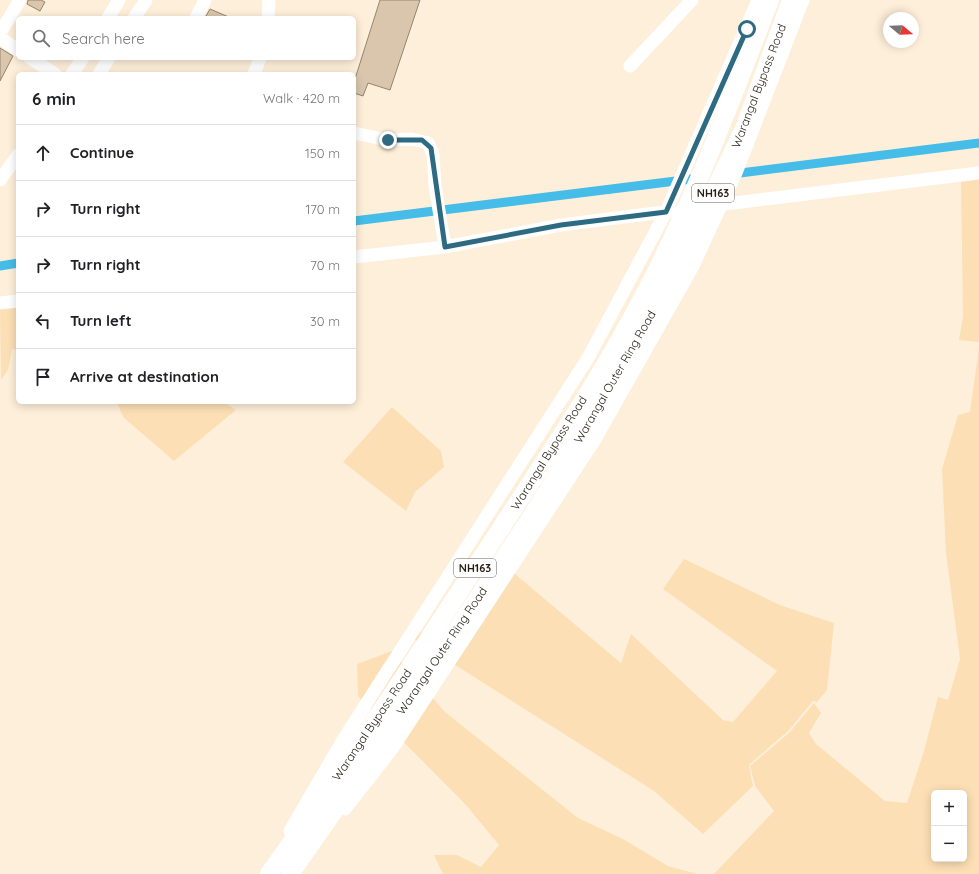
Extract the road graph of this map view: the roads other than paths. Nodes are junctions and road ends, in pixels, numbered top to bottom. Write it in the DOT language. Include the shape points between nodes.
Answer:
graph roads {
  1 [pos="20,0"];
  2 [pos="119,0"];
  3 [pos="146,0"];
  4 [pos="205,0"];
  5 [pos="269,0"];
  6 [pos="692,0"];
  7 [pos="758,0"];
  8 [pos="770,0"];
  9 [pos="791,0"];
  10 [pos="803,0"];
  11 [pos="109,16"];
  12 [pos="135,16"];
  13 [pos="197,16"];
  14 [pos="268,16"];
  15 [pos="2,25"];
  16 [pos="0,38"];
  17 [pos="16,49"];
  18 [pos="33,60"];
  19 [pos="82,60"];
  20 [pos="107,60"];
  21 [pos="259,60"];
  22 [pos="630,66"];
  23 [pos="52,72"];
  24 [pos="74,72"];
  25 [pos="100,72"];
  26 [pos="255,72"];
  27 [pos="356,133"];
  28 [pos="16,157"];
  29 [pos="979,172"];
  30 [pos="0,180"];
  31 [pos="722,205"];
  32 [pos="666,212"];
  33 [pos="445,247"];
  34 [pos="674,254"];
  35 [pos="356,257"];
  36 [pos="16,301"];
  37 [pos="0,303"];
  38 [pos="265,874"];
  39 [pos="269,874"];
  40 [pos="290,874"];
  41 [pos="294,874"];
  1 -- 15 [label="street"];
  2 -- 11 [label="street"];
  3 -- 12 [label="street"];
  4 -- 13 [label="street"];
  5 -- 14 [label="street"];
  6 -- 22 [label="street"];
  7 -- 32 [label="street"];
  8 -- 34 [label="highway, Warangal Bypass Road / NH163"];
  9 -- 34 [label="highway, Warangal Bypass Road / NH163" via="744,129"];
  10 -- 31 [label="street"];
  16 -- 17 [label="street"];
  18 -- 23 [label="street"];
  19 -- 24 [label="street"];
  20 -- 25 [label="street"];
  21 -- 26 [label="street"];
  27 -- 33 [label="street" via="388,140 412,139 428,143 433,154"];
  28 -- 30 [label="street"];
  29 -- 31 [label="street"];
  31 -- 32 [label="street"];
  31 -- 41 [label="street" via="693,266 594,441 392,750"];
  32 -- 33 [label="street" via="561,225"];
  32 -- 38 [label="street" via="588,358 343,740"];
  33 -- 35 [label="street"];
  34 -- 39 [label="highway, Warangal Bypass Road / NH163" via="556,444 370,729"];
  34 -- 40 [label="highway, Warangal Outer Ring Road / NH163" via="591,422 378,748"];
  36 -- 37 [label="street"];
}
